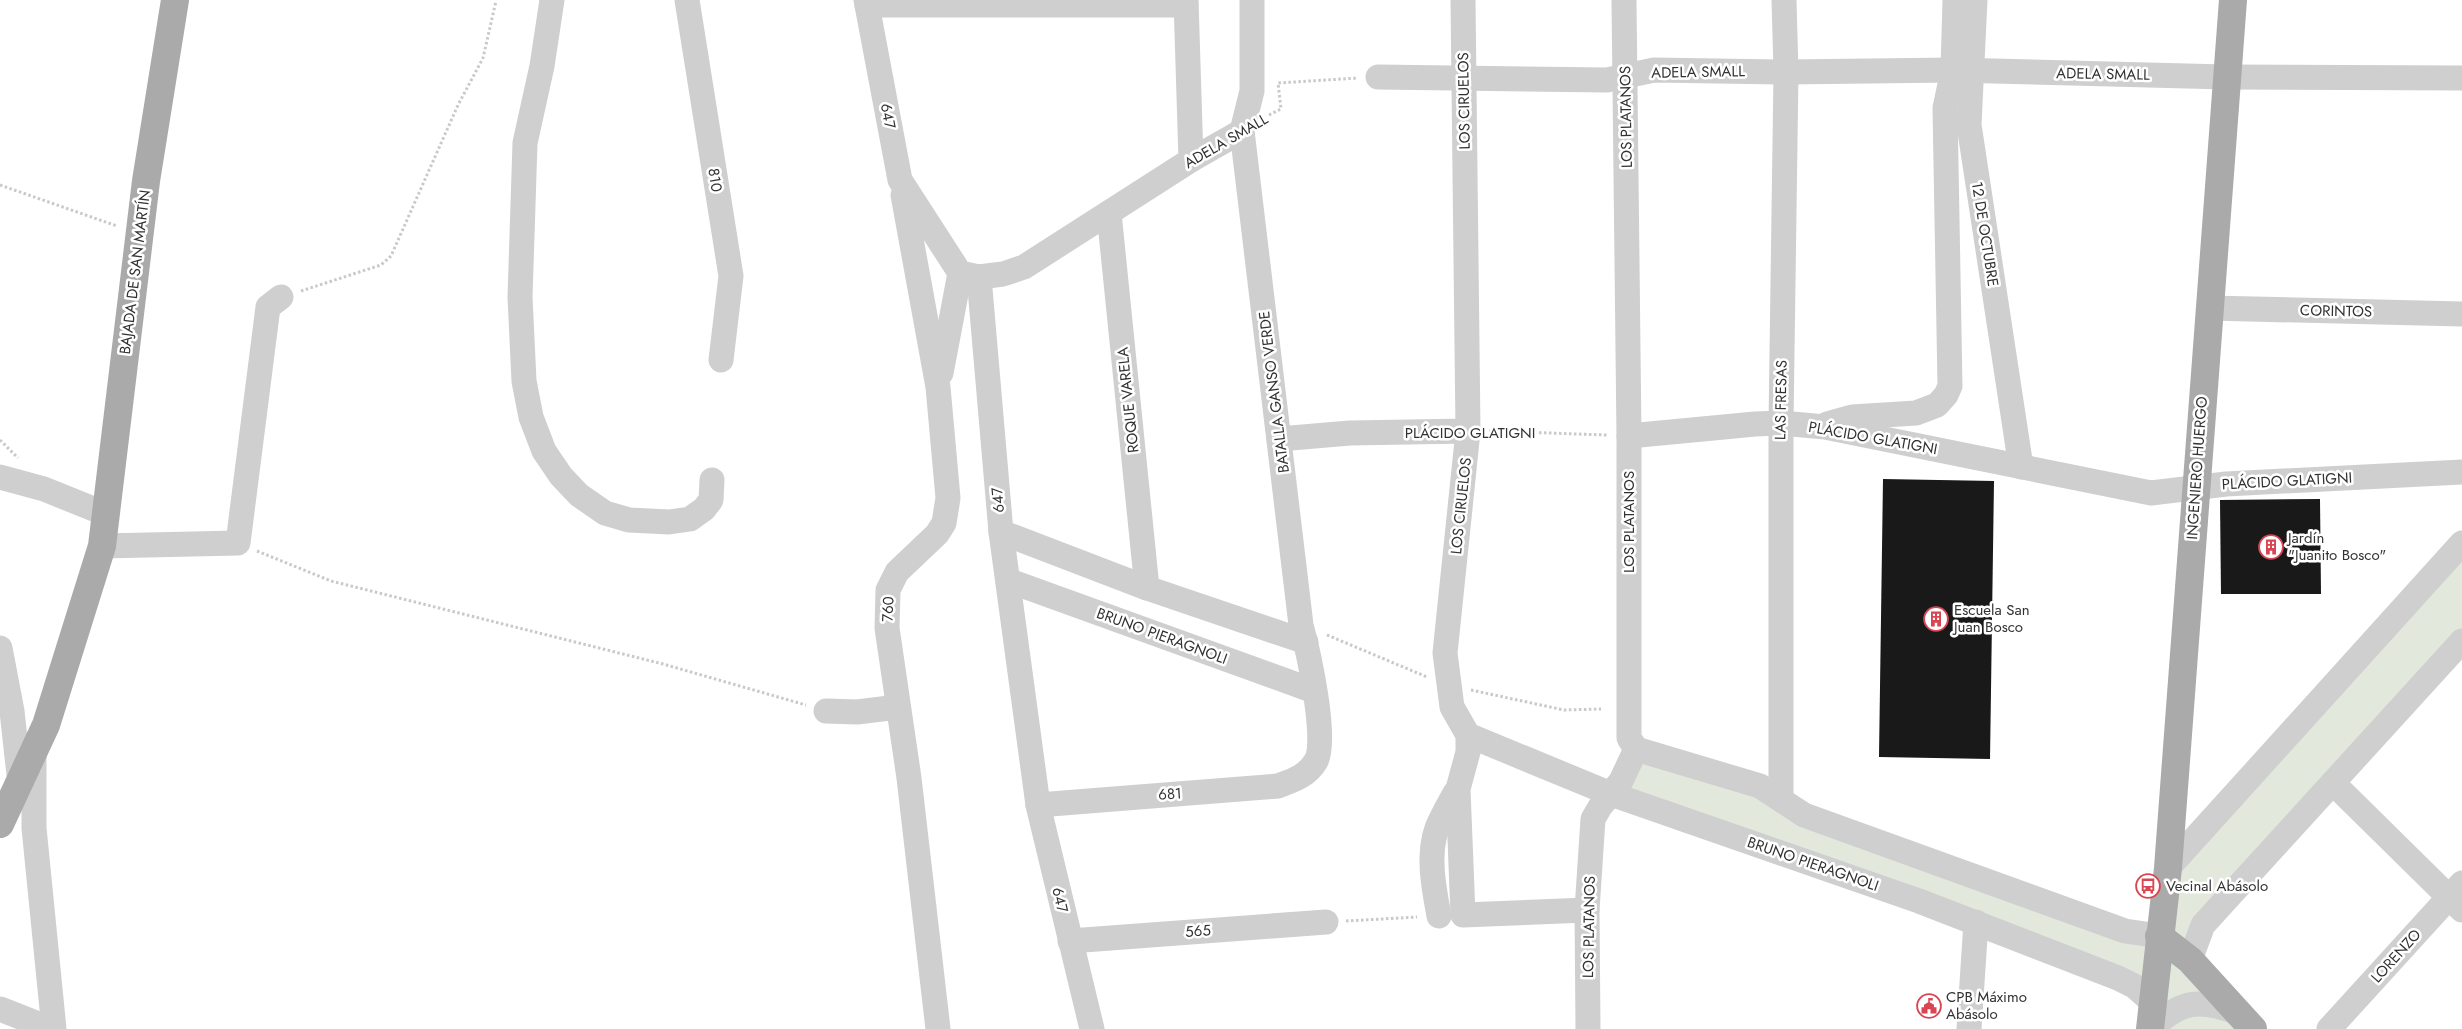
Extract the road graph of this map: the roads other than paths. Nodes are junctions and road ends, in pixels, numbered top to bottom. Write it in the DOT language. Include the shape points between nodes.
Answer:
graph roads {
  1 [pos="175,0"];
  2 [pos="552,0"];
  3 [pos="687,0"];
  4 [pos="1252,0"];
  5 [pos="1463,0"];
  6 [pos="1624,0"];
  7 [pos="1784,0"];
  8 [pos="1955,0"];
  9 [pos="1975,0"];
  10 [pos="2233,0"];
  11 [pos="867,2"];
  12 [pos="1186,2"];
  13 [pos="1962,70"];
  14 [pos="1786,72"];
  15 [pos="1464,76"];
  16 [pos="1378,77"];
  17 [pos="1625,77"];
  18 [pos="2226,77"];
  19 [pos="2462,78"];
  20 [pos="1242,131"];
  21 [pos="1191,160"];
  22 [pos="900,180"];
  23 [pos="1109,212"];
  24 [pos="970,275"];
  25 [pos="281,297"];
  26 [pos="2209,308"];
  27 [pos="2462,314"];
  28 [pos="721,360"];
  29 [pos="938,387"];
  30 [pos="1781,424"];
  31 [pos="1815,426"];
  32 [pos="1468,431"];
  33 [pos="1629,436"];
  34 [pos="1279,439"];
  35 [pos="2021,467"];
  36 [pos="2462,472"];
  37 [pos="0,477"];
  38 [pos="712,480"];
  39 [pos="2195,487"];
  40 [pos="106,514"];
  41 [pos="1001,532"];
  42 [pos="2462,543"];
  43 [pos="102,546"];
  44 [pos="1010,581"];
  45 [pos="1147,588"];
  46 [pos="1303,634"];
  47 [pos="2462,641"];
  48 [pos="0,648"];
  49 [pos="1314,691"];
  50 [pos="898,707"];
  51 [pos="826,711"];
  52 [pos="1468,735"];
  53 [pos="1636,749"];
  54 [pos="34,752"];
  55 [pos="1302,777"];
  56 [pos="2333,783"];
  57 [pos="20,784"];
  58 [pos="1611,794"];
  59 [pos="1781,799"];
  60 [pos="1038,805"];
  61 [pos="0,824"];
  62 [pos="2168,868"];
  63 [pos="2457,897"];
  64 [pos="1587,910"];
  65 [pos="1326,922"];
  66 [pos="1976,922"];
  67 [pos="2159,936"];
  68 [pos="1070,941"];
  69 [pos="2190,960"];
  70 [pos="2152,1002"];
  71 [pos="0,1009"];
  72 [pos="2245,1021"];
  73 [pos="52,1029"];
  74 [pos="938,1029"];
  75 [pos="1092,1029"];
  76 [pos="1588,1029"];
  77 [pos="1969,1029"];
  78 [pos="2150,1029"];
  79 [pos="2329,1029"];
  1 -- 40 [label="main road, BAJADA DE SAN MARTÍN" via="146,181"];
  2 -- 38 [label="street" via="525,143 520,297 524,381 531,418 544,451 561,476 605,513 629,520 669,522 690,519 711,500"];
  3 -- 28 [label="street, 810" via="730,276"];
  4 -- 20 [label="street, BATALLA GANSO VERDE" via="1252,91"];
  5 -- 15 [label="street, LOS CIRUELOS"];
  6 -- 17 [label="street, LOS PLATANOS"];
  7 -- 14 [label="street, LAS FRESAS"];
  8 -- 13 [label="street, 12 DE OCTUBRE"];
  9 -- 13 [label="street, 12 DE OCTUBRE"];
  10 -- 18 [label="main road, INGENIERO HUERGO"];
  11 -- 12 [label="street"];
  11 -- 22 [label="street, 647"];
  12 -- 21 [label="street"];
  13 -- 14 [label="street, ADELA SMALL"];
  13 -- 18 [label="street, ADELA SMALL"];
  13 -- 31 [label="street, 12 DE OCTUBRE" via="1946,108 1950,386 1946,396 1937,405 1916,412 1852,417"];
  13 -- 35 [label="street, 12 DE OCTUBRE"];
  14 -- 17 [label="street, ADELA SMALL" via="1654,70"];
  14 -- 30 [label="street, LAS FRESAS"];
  15 -- 16 [label="street, ADELA SMALL"];
  15 -- 17 [label="street, ADELA SMALL" via="1607,80"];
  15 -- 32 [label="street, LOS CIRUELOS"];
  17 -- 33 [label="street, LOS PLATANOS"];
  18 -- 19 [label="street, ADELA SMALL"];
  18 -- 26 [label="main road, INGENIERO HUERGO"];
  20 -- 21 [label="street, ADELA SMALL"];
  20 -- 34 [label="street, BATALLA GANSO VERDE"];
  21 -- 23 [label="street, ADELA SMALL"];
  22 -- 24 [label="street, 647"];
  22 -- 29 [label="street, 760"];
  23 -- 24 [label="street, ADELA SMALL" via="1024,267 1003,274"];
  23 -- 45 [label="street, ROQUE VARELA"];
  24 -- 29 [label="street"];
  24 -- 41 [label="street, 647"];
  25 -- 43 [label="street" via="268,307 238,544"];
  26 -- 27 [label="street, CORINTOS"];
  26 -- 39 [label="main road, INGENIERO HUERGO"];
  29 -- 50 [label="street, 760" via="948,498 944,523 937,534 897,572 888,590 887,628"];
  30 -- 31 [label="street, PLÁCIDO GLATIGNI"];
  30 -- 33 [label="street, PLÁCIDO GLATIGNI"];
  30 -- 59 [label="street, LAS FRESAS"];
  31 -- 35 [label="street, PLÁCIDO GLATIGNI"];
  32 -- 34 [label="street, PLÁCIDO GLATIGNI" via="1350,433"];
  32 -- 52 [label="street, LOS CIRUELOS" via="1446,653 1452,707"];
  33 -- 53 [label="street, LOS PLATANOS" via="1629,738"];
  34 -- 46 [label="street, BATALLA GANSO VERDE"];
  35 -- 39 [label="street, PLÁCIDO GLATIGNI" via="2151,493"];
  36 -- 39 [label="street, PLÁCIDO GLATIGNI"];
  37 -- 40 [label="street" via="44,489"];
  39 -- 62 [label="main road, INGENIERO HUERGO"];
  40 -- 43 [label="main road, BAJADA DE SAN MARTÍN"];
  41 -- 44 [label="street, 647"];
  41 -- 45 [label="street"];
  42 -- 62 [label="street"];
  43 -- 54 [label="main road, BAJADA DE SAN MARTÍN" via="46,725"];
  44 -- 49 [label="street, BRUNO PIERAGNOLI"];
  44 -- 60 [label="street, 647"];
  45 -- 46 [label="street"];
  46 -- 49 [label="street, BATALLA GANSO VERDE"];
  47 -- 56 [label="street"];
  48 -- 57 [label="street" via="12,711"];
  49 -- 55 [label="street, BATALLA GANSO VERDE" via="1320,737 1316,760"];
  50 -- 51 [label="street" via="857,712"];
  50 -- 74 [label="street, 760"];
  52 -- 58 [label="street, BRUNO PIERAGNOLI"];
  52 -- 64 [label="street" via="1468,752 1458,789 1451,915"];
  53 -- 58 [label="street, LOS PLATANOS"];
  53 -- 59 [label="street" via="1760,786"];
  54 -- 57 [label="main road, BAJADA DE SAN MARTÍN"];
  54 -- 73 [label="street" via="34,828"];
  55 -- 60 [label="street, 681" via="1278,786"];
  56 -- 63 [label="street"];
  56 -- 69 [label="street" via="2203,925"];
  57 -- 61 [label="main road, BAJADA DE SAN MARTÍN"];
  58 -- 64 [label="street, LOS PLATANOS" via="1593,819"];
  58 -- 66 [label="street, BRUNO PIERAGNOLI"];
  59 -- 67 [label="street" via="1804,814 2125,931"];
  60 -- 68 [label="street, 647"];
  62 -- 67 [label="main road, INGENIERO HUERGO"];
  63 -- 79 [label="street, LORENZO"];
  64 -- 76 [label="street, LOS PLATANOS"];
  65 -- 68 [label="street, 565"];
  66 -- 70 [label="street, BRUNO PIERAGNOLI" via="2118,978 2134,986"];
  66 -- 77 [label="street"];
  67 -- 69 [label="main road"];
  67 -- 70 [label="main road, INGENIERO HUERGO"];
  68 -- 75 [label="street, 647"];
  69 -- 72 [label="main road"];
  70 -- 78 [label="main road, INGENIERO HUERGO"];
  71 -- 73 [label="street"];
  72 -- 78 [label="street" via="2214,1004 2190,1004 2168,1013"];
}
